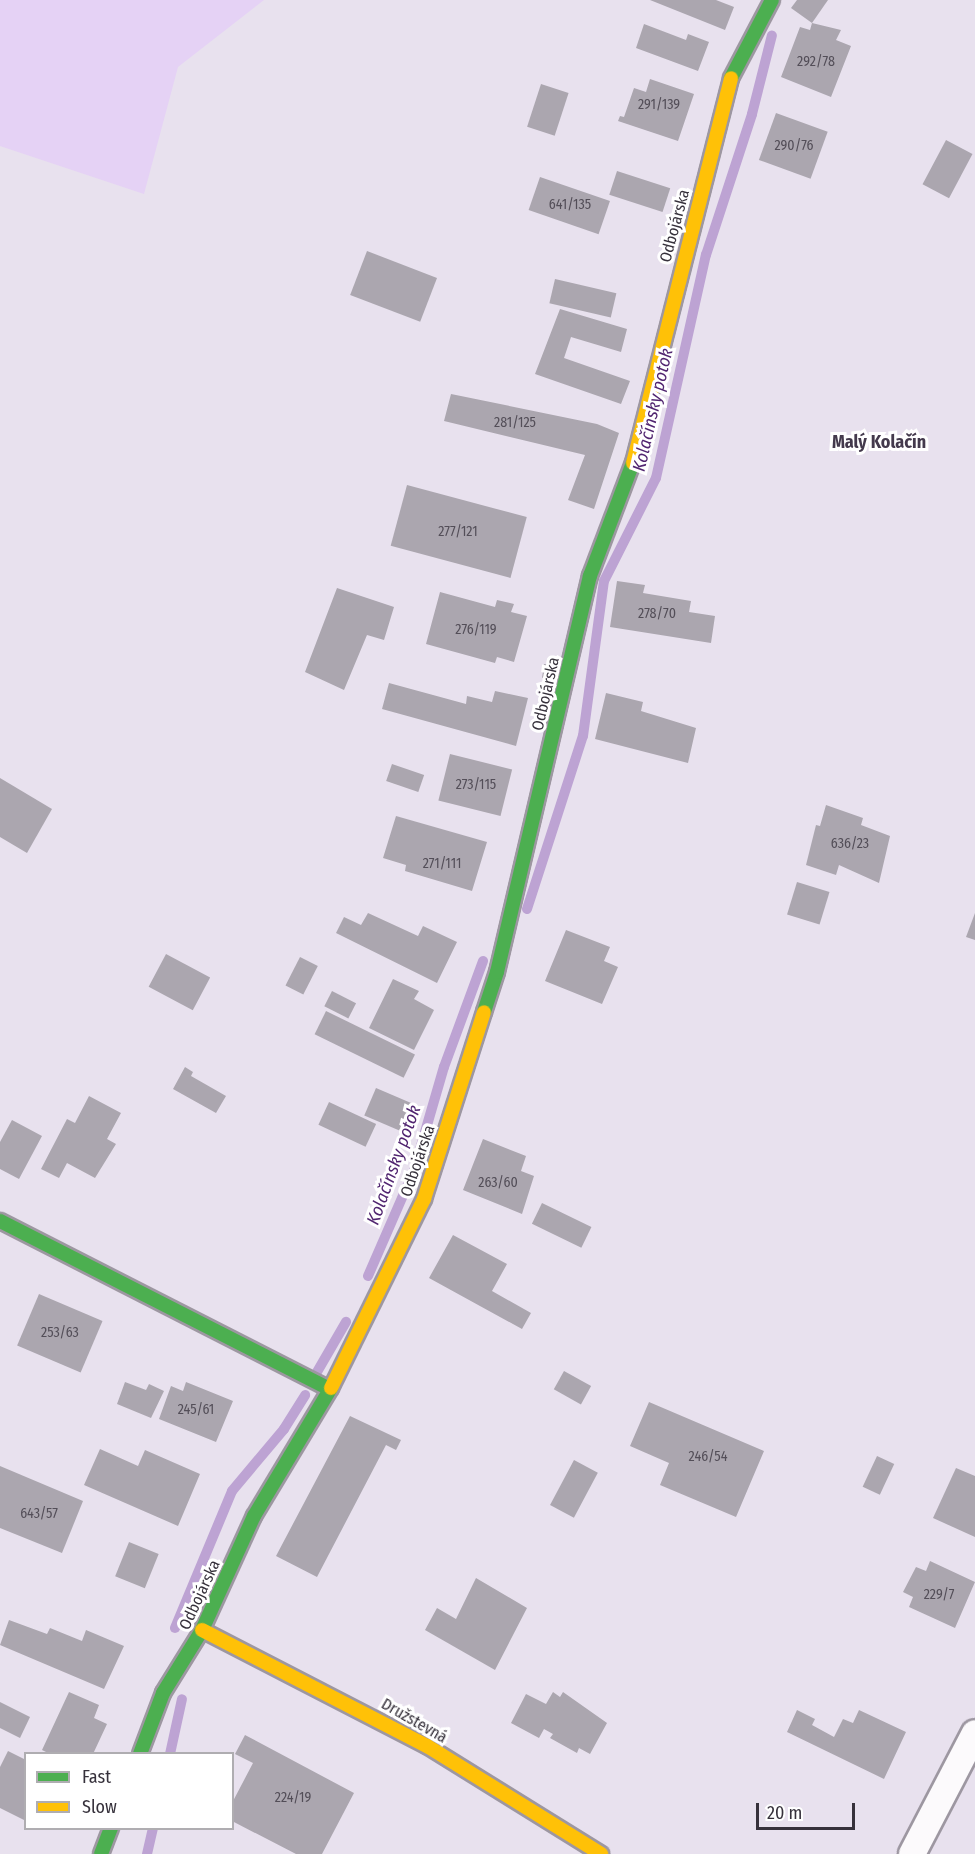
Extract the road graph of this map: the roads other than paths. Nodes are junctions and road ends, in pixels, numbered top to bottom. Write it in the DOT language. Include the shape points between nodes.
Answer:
graph roads {
  1 [pos="772,0"];
  2 [pos="0,1221"];
  3 [pos="330,1389"];
  4 [pos="202,1630"];
  5 [pos="975,1733"];
  6 [pos="141,1752"];
  7 [pos="110,1830"];
  8 [pos="101,1854"];
  9 [pos="601,1854"];
  10 [pos="912,1854"];
  1 -- 3 [label="street, Odbojárska" via="735,68 631,473 590,576 497,972 424,1199"];
  2 -- 3 [label="street"];
  3 -- 4 [label="street, Odbojárska" via="254,1516"];
  4 -- 6 [label="street, Odbojárska" via="163,1693"];
  4 -- 9 [label="street, Družstevná" via="427,1746"];
  5 -- 10 [label="street"];
  7 -- 8 [label="street"];
}
